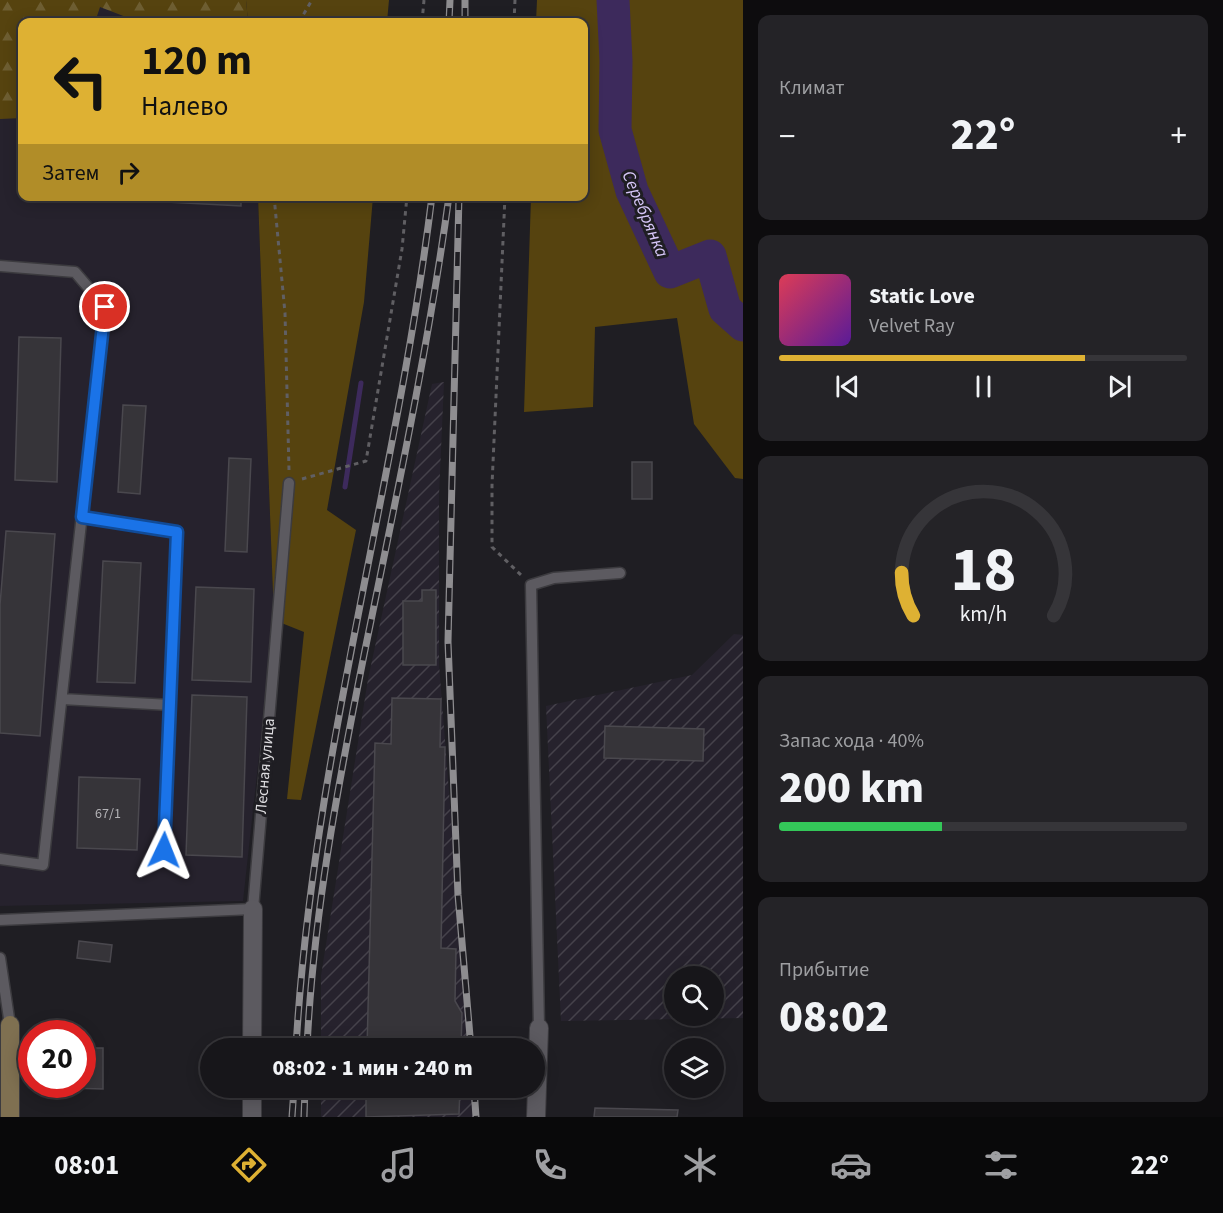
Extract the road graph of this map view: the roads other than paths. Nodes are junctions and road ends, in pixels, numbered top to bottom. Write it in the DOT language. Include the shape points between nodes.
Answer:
graph roads {
  1 [pos="0,266"];
  2 [pos="289,483"];
  3 [pos="82,517"];
  4 [pos="620,573"];
  5 [pos="62,699"];
  6 [pos="170,705"];
  7 [pos="164,850"];
  8 [pos="0,860"];
  9 [pos="253,909"];
  10 [pos="0,920"];
  11 [pos="0,958"];
  12 [pos="5,1021"];
  13 [pos="539,1028"];
  14 [pos="252,1038"];
  15 [pos="252,1098"];
  16 [pos="10,1117"];
  17 [pos="252,1117"];
  18 [pos="536,1117"];
  1 -- 3 [label="lane" via="75,272 105,307"];
  2 -- 9 [label="lane, Лесная улица"];
  3 -- 5 [label="lane"];
  3 -- 6 [label="lane" via="177,532"];
  4 -- 13 [label="lane" via="554,578 531,585"];
  5 -- 6 [label="lane"];
  5 -- 8 [label="lane" via="44,865"];
  6 -- 7 [label="lane"];
  9 -- 10 [label="lane"];
  9 -- 14 [label="street, Лесная улица"];
  11 -- 12 [label="lane"];
  12 -- 16 [label="street"];
  13 -- 18 [label="street"];
  15 -- 17 [label="street"];
}
